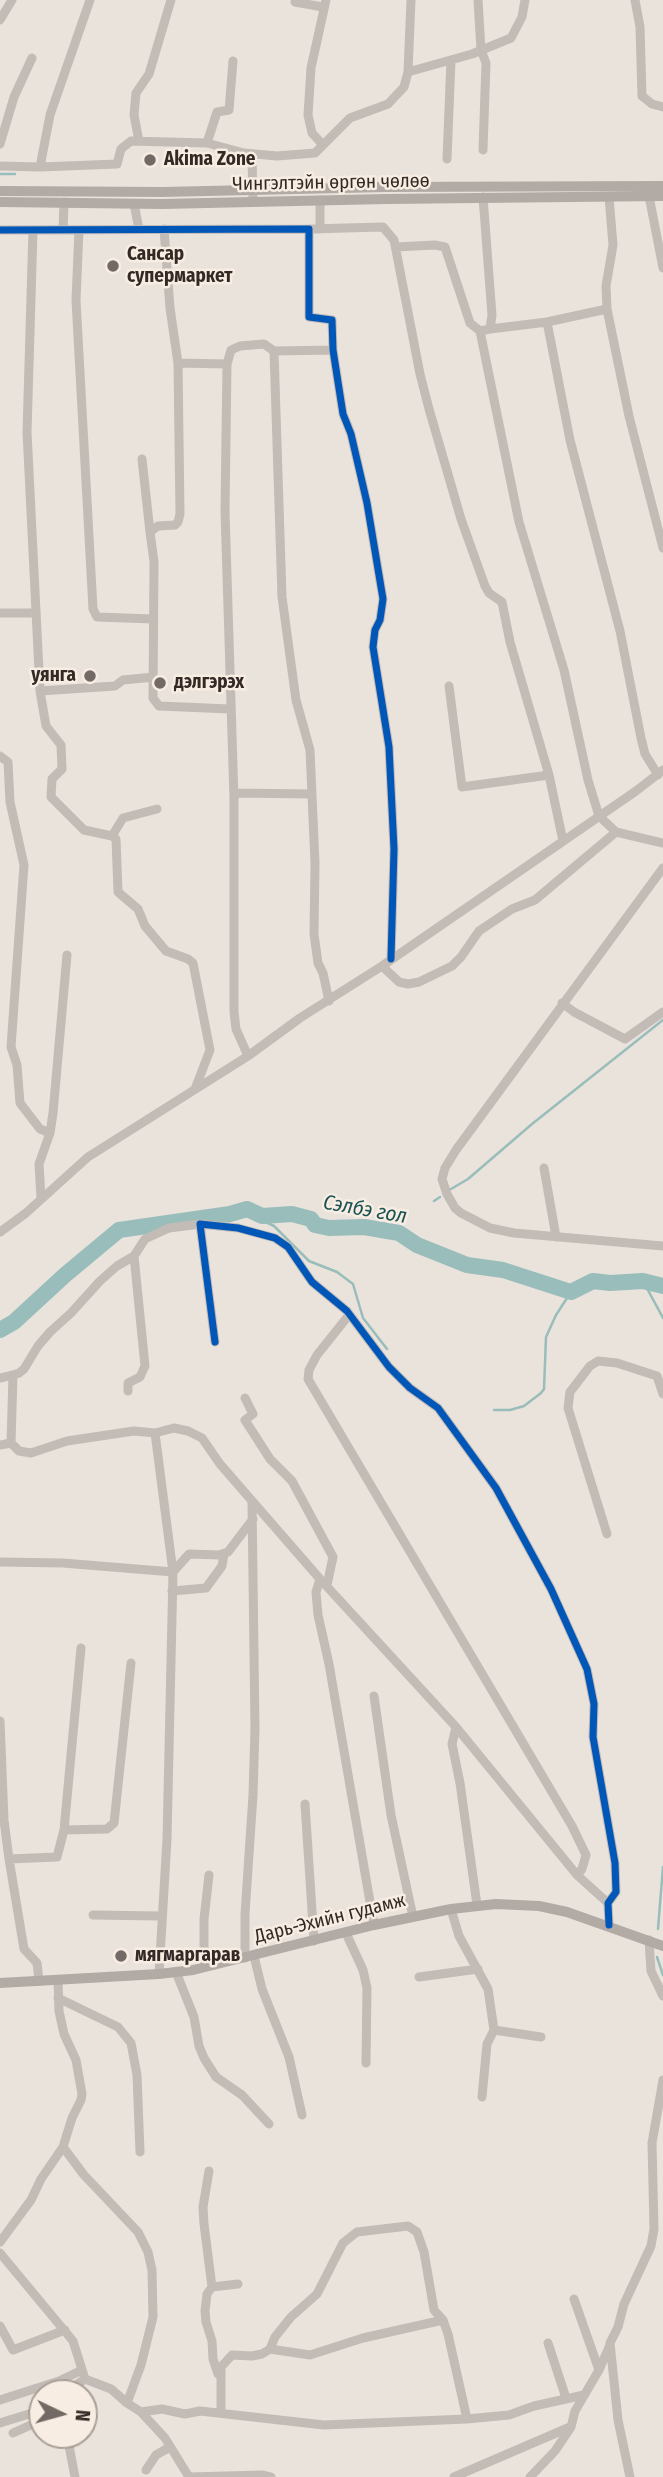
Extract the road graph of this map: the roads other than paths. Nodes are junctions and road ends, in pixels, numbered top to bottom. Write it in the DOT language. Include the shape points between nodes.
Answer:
graph roads {
  1 [pos="12,0"];
  2 [pos="90,0"];
  3 [pos="171,0"];
  4 [pos="411,0"];
  5 [pos="478,0"];
  6 [pos="524,0"];
  7 [pos="635,0"];
  8 [pos="295,2"];
  9 [pos="325,4"];
  10 [pos="0,20"];
  11 [pos="481,50"];
  12 [pos="32,58"];
  13 [pos="451,60"];
  14 [pos="233,61"];
  15 [pos="408,72"];
  16 [pos="663,107"];
  17 [pos="138,141"];
  18 [pos="207,143"];
  19 [pos="0,144"];
  20 [pos="323,145"];
  21 [pos="483,150"];
  22 [pos="252,154"];
  23 [pos="447,159"];
  24 [pos="0,166"];
  25 [pos="40,167"];
  26 [pos="663,186"];
  27 [pos="253,190"];
  28 [pos="0,191"];
  29 [pos="649,196"];
  30 [pos="663,196"];
  31 [pos="482,197"];
  32 [pos="609,197"];
  33 [pos="320,200"];
  34 [pos="0,202"];
  35 [pos="64,202"];
  36 [pos="253,202"];
  37 [pos="134,204"];
  38 [pos="139,229"];
  39 [pos="164,229"];
  40 [pos="309,229"];
  41 [pos="320,229"];
  42 [pos="0,230"];
  43 [pos="33,230"];
  44 [pos="63,230"];
  45 [pos="79,230"];
  46 [pos="396,247"];
  47 [pos="663,268"];
  48 [pos="607,309"];
  49 [pos="547,322"];
  50 [pos="490,328"];
  51 [pos="480,331"];
  52 [pos="333,350"];
  53 [pos="274,351"];
  54 [pos="178,363"];
  55 [pos="227,363"];
  56 [pos="142,459"];
  57 [pos="150,532"];
  58 [pos="663,548"];
  59 [pos="0,613"];
  60 [pos="36,613"];
  61 [pos="153,619"];
  62 [pos="154,677"];
  63 [pos="449,686"];
  64 [pos="40,691"];
  65 [pos="230,709"];
  66 [pos="0,755"];
  67 [pos="661,772"];
  68 [pos="549,775"];
  69 [pos="234,793"];
  70 [pos="312,794"];
  71 [pos="157,809"];
  72 [pos="599,816"];
  73 [pos="616,832"];
  74 [pos="112,836"];
  75 [pos="563,841"];
  76 [pos="663,843"];
  77 [pos="663,867"];
  78 [pos="67,955"];
  79 [pos="391,959"];
  80 [pos="382,966"];
  81 [pos="329,1001"];
  82 [pos="562,1003"];
  83 [pos="663,1012"];
  84 [pos="248,1056"];
  85 [pos="195,1089"];
  86 [pos="50,1133"];
  87 [pos="544,1168"];
  88 [pos="41,1198"];
  89 [pos="200,1224"];
  90 [pos="0,1232"];
  91 [pos="556,1237"];
  92 [pos="663,1245"];
  93 [pos="134,1256"];
  94 [pos="349,1315"];
  95 [pos="215,1342"];
  96 [pos="13,1375"];
  97 [pos="660,1376"];
  98 [pos="0,1378"];
  99 [pos="128,1391"];
  100 [pos="663,1394"];
  101 [pos="245,1398"];
  102 [pos="155,1433"];
  103 [pos="11,1443"];
  104 [pos="0,1445"];
  105 [pos="253,1502"];
  106 [pos="253,1519"];
  107 [pos="607,1534"];
  108 [pos="224,1554"];
  109 [pos="0,1562"];
  110 [pos="173,1572"];
  111 [pos="323,1582"];
  112 [pos="172,1591"];
  113 [pos="81,1648"];
  114 [pos="131,1663"];
  115 [pos="374,1696"];
  116 [pos="0,1721"];
  117 [pos="456,1727"];
  118 [pos="305,1804"];
  119 [pos="64,1830"];
  120 [pos="9,1859"];
  121 [pos="209,1875"];
  122 [pos="577,1875"];
  123 [pos="608,1903"];
  124 [pos="477,1905"];
  125 [pos="451,1909"];
  126 [pos="93,1915"];
  127 [pos="161,1916"];
  128 [pos="412,1917"];
  129 [pos="374,1925"];
  130 [pos="609,1926"];
  131 [pos="346,1933"];
  132 [pos="649,1940"];
  133 [pos="314,1941"];
  134 [pos="663,1946"];
  135 [pos="250,1957"];
  136 [pos="204,1967"];
  137 [pos="478,1969"];
  138 [pos="176,1972"];
  139 [pos="159,1974"];
  140 [pos="419,1977"];
  141 [pos="58,1980"];
  142 [pos="39,1981"];
  143 [pos="0,1983"];
  144 [pos="663,1996"];
  145 [pos="58,1998"];
  146 [pos="494,2030"];
  147 [pos="541,2037"];
  148 [pos="366,2063"];
  149 [pos="663,2080"];
  150 [pos="482,2097"];
  151 [pos="302,2115"];
  152 [pos="269,2124"];
  153 [pos="63,2147"];
  154 [pos="140,2152"];
  155 [pos="209,2171"];
  156 [pos="0,2242"];
  157 [pos="0,2253"];
  158 [pos="238,2284"];
  159 [pos="212,2287"];
  160 [pos="574,2299"];
  161 [pos="443,2320"];
  162 [pos="0,2326"];
  163 [pos="65,2330"];
  164 [pos="548,2343"];
  165 [pos="610,2343"];
  166 [pos="270,2349"];
  167 [pos="599,2370"];
  168 [pos="84,2375"];
  169 [pos="80,2379"];
  170 [pos="220,2379"];
  171 [pos="584,2395"];
  172 [pos="566,2398"];
  173 [pos="0,2400"];
  174 [pos="127,2403"];
  175 [pos="141,2412"];
  176 [pos="221,2413"];
  177 [pos="28,2414"];
  178 [pos="467,2419"];
  179 [pos="0,2423"];
  180 [pos="28,2426"];
  181 [pos="571,2427"];
  182 [pos="13,2433"];
  183 [pos="170,2447"];
  184 [pos="70,2449"];
  185 [pos="146,2470"];
  186 [pos="75,2477"];
  187 [pos="189,2477"];
  188 [pos="271,2477"];
  189 [pos="454,2477"];
  190 [pos="530,2477"];
  191 [pos="630,2477"];
  1 -- 10 [label="street"];
  2 -- 25 [label="street" via="50,115"];
  3 -- 17 [label="street" via="149,74 136,93"];
  4 -- 15 [label="street"];
  5 -- 11 [label="street"];
  6 -- 11 [label="street" via="522,17 511,38"];
  7 -- 16 [label="street" via="642,96"];
  8 -- 9 [label="street"];
  9 -- 20 [label="street" via="311,68 308,115 312,133"];
  11 -- 13 [label="street"];
  11 -- 21 [label="street" via="485,63"];
  12 -- 19 [label="street"];
  13 -- 15 [label="street"];
  13 -- 23 [label="street"];
  14 -- 18 [label="street" via="229,110 217,112"];
  15 -- 20 [label="street" via="404,87 388,104 350,118"];
  17 -- 18 [label="street"];
  17 -- 25 [label="street" via="121,149 117,164"];
  18 -- 22 [label="street"];
  20 -- 22 [label="street" via="315,153"];
  22 -- 27 [label="street"];
  24 -- 25 [label="street"];
  26 -- 27 [label="main road, Чингэлтэйн өргөн чөлөө"];
  27 -- 28 [label="main road, Чингэлтэйн өргөн чөлөө"];
  27 -- 36 [label="street"];
  29 -- 30 [label="main road, Чингэлтэйн өргөн чөлөө"];
  29 -- 32 [label="main road, Чингэлтэйн өргөн чөлөө"];
  29 -- 47 [label="street"];
  31 -- 32 [label="main road, Чингэлтэйн өргөн чөлөө"];
  31 -- 33 [label="main road, Чингэлтэйн өргөн чөлөө"];
  31 -- 50 [label="street"];
  32 -- 48 [label="street" via="613,245"];
  33 -- 36 [label="main road, Чингэлтэйн өргөн чөлөө"];
  33 -- 41 [label="street"];
  34 -- 35 [label="main road, Чингэлтэйн өргөн чөлөө"];
  35 -- 37 [label="main road, Чингэлтэйн өргөн чөлөө"];
  35 -- 44 [label="street"];
  36 -- 37 [label="main road, Чингэлтэйн өргөн чөлөө"];
  37 -- 38 [label="street"];
  38 -- 39 [label="street"];
  38 -- 45 [label="street"];
  39 -- 40 [label="street"];
  39 -- 54 [label="street"];
  40 -- 41 [label="street"];
  40 -- 52 [label="street" via="309,317 332,320"];
  41 -- 46 [label="street" via="383,227"];
  42 -- 43 [label="street"];
  43 -- 44 [label="street"];
  43 -- 60 [label="street" via="27,432"];
  44 -- 45 [label="street"];
  45 -- 61 [label="street" via="76,300 94,615"];
  46 -- 51 [label="street" via="445,247 470,323"];
  46 -- 68 [label="street" via="420,374 453,492 485,586 502,602"];
  48 -- 49 [label="street"];
  48 -- 58 [label="street"];
  49 -- 50 [label="street"];
  49 -- 67 [label="street" via="570,440 620,631 645,754"];
  50 -- 51 [label="street"];
  51 -- 72 [label="street" via="519,522 564,670"];
  52 -- 53 [label="street"];
  52 -- 79 [label="street" via="343,415 368,503 383,599 373,647 389,747 394,849"];
  53 -- 55 [label="street" via="264,344 240,345 232,350"];
  53 -- 70 [label="street" via="282,597 296,700 310,750"];
  54 -- 55 [label="street"];
  54 -- 57 [label="street" via="180,514 175,525 158,526"];
  55 -- 65 [label="street"];
  56 -- 57 [label="street"];
  57 -- 61 [label="street"];
  59 -- 60 [label="street"];
  60 -- 64 [label="street"];
  61 -- 62 [label="street"];
  62 -- 64 [label="street" via="123,680 116,686"];
  62 -- 65 [label="street" via="157,705"];
  63 -- 68 [label="street" via="462,787"];
  64 -- 74 [label="street" via="46,726 61,745 62,769 52,779 51,797 84,830"];
  65 -- 69 [label="street"];
  66 -- 86 [label="street" via="8,762 10,802 24,864 10,1048 18,1065 20,1103 40,1129"];
  67 -- 72 [label="street"];
  68 -- 75 [label="street"];
  69 -- 70 [label="street"];
  69 -- 84 [label="street" via="234,1012"];
  70 -- 81 [label="street" via="314,934"];
  71 -- 74 [label="street" via="123,818"];
  72 -- 73 [label="street"];
  72 -- 75 [label="street"];
  73 -- 76 [label="street"];
  73 -- 80 [label="street" via="535,900 479,931 452,967 408,984"];
  74 -- 85 [label="street" via="118,846 118,892 134,904 166,951 192,964 210,1050"];
  75 -- 79 [label="street"];
  77 -- 82 [label="street"];
  78 -- 86 [label="street"];
  79 -- 80 [label="street"];
  80 -- 81 [label="street"];
  81 -- 84 [label="street"];
  82 -- 83 [label="street" via="625,1039"];
  82 -- 91 [label="street" via="456,1150 442,1179 455,1208 472,1219 490,1228"];
  84 -- 85 [label="street"];
  85 -- 88 [label="street" via="88,1157"];
  86 -- 88 [label="street" via="39,1164"];
  87 -- 91 [label="street"];
  88 -- 90 [label="street"];
  89 -- 93 [label="street" via="153,1234"];
  89 -- 94 [label="street" via="275,1238 288,1247 312,1282"];
  89 -- 95 [label="street"];
  91 -- 92 [label="street"];
  93 -- 96 [label="street" via="100,1281 50,1332 24,1369"];
  93 -- 99 [label="street" via="145,1366 140,1377 128,1383"];
  94 -- 122 [label="street" via="317,1355 307,1379 572,1826 586,1855"];
  94 -- 123 [label="street" via="389,1367 438,1408 496,1488 551,1589 587,1669 594,1703 593,1737 615,1863 617,1892"];
  96 -- 98 [label="street"];
  96 -- 103 [label="street"];
  97 -- 100 [label="street"];
  97 -- 107 [label="street" via="598,1362 570,1392 568,1408"];
  101 -- 111 [label="street" via="253,1414 244,1420 292,1481 332,1557"];
  102 -- 103 [label="street" via="134,1431 67,1441 24,1454"];
  102 -- 105 [label="street" via="174,1428 202,1438"];
  102 -- 110 [label="street"];
  103 -- 104 [label="street"];
  105 -- 106 [label="street"];
  105 -- 111 [label="street"];
  106 -- 108 [label="street"];
  106 -- 135 [label="street" via="255,1729 245,1914"];
  108 -- 110 [label="street" via="189,1554"];
  108 -- 112 [label="street" via="222,1566 206,1588"];
  109 -- 110 [label="street"];
  110 -- 112 [label="street"];
  111 -- 117 [label="street"];
  111 -- 129 [label="street" via="316,1592 318,1615"];
  112 -- 127 [label="street"];
  113 -- 119 [label="street"];
  114 -- 119 [label="street" via="114,1823 107,1829"];
  115 -- 128 [label="street"];
  116 -- 120 [label="street"];
  117 -- 122 [label="street"];
  117 -- 124 [label="street" via="452,1744"];
  118 -- 133 [label="street"];
  119 -- 120 [label="street" via="57,1857"];
  120 -- 142 [label="street" via="24,1949 37,1963"];
  121 -- 136 [label="street"];
  122 -- 123 [label="street"];
  123 -- 130 [label="street"];
  124 -- 125 [label="main road, Дарь-Эхийн гудамж"];
  124 -- 130 [label="main road, Дарь-Эхийн гудамж" via="539,1906"];
  125 -- 128 [label="main road, Дарь-Эхийн гудамж"];
  125 -- 137 [label="street" via="459,1937"];
  126 -- 127 [label="street"];
  127 -- 139 [label="street"];
  128 -- 129 [label="main road, Дарь-Эхийн гудамж"];
  129 -- 131 [label="main road, Дарь-Эхийн гудамж"];
  130 -- 132 [label="main road, Дарь-Эхийн гудамж"];
  131 -- 133 [label="main road, Дарь-Эхийн гудамж"];
  131 -- 148 [label="street" via="367,1988"];
  132 -- 134 [label="main road, Дарь-Эхийн гудамж"];
  132 -- 144 [label="street" via="651,1970"];
  133 -- 135 [label="main road, Дарь-Эхийн гудамж"];
  135 -- 136 [label="main road, Дарь-Эхийн гудамж"];
  135 -- 151 [label="street" via="289,2057"];
  136 -- 138 [label="main road, Дарь-Эхийн гудамж"];
  137 -- 140 [label="street"];
  137 -- 146 [label="street" via="488,1989"];
  138 -- 139 [label="main road, Дарь-Эхийн гудамж"];
  138 -- 152 [label="street" via="204,2059 216,2077 242,2095"];
  139 -- 141 [label="main road, Дарь-Эхийн гудамж"];
  141 -- 142 [label="main road, Дарь-Эхийн гудамж"];
  141 -- 145 [label="street"];
  142 -- 143 [label="main road, Дарь-Эхийн гудамж"];
  145 -- 153 [label="street" via="82,2094"];
  145 -- 154 [label="street" via="118,2027 131,2043"];
  146 -- 147 [label="street"];
  146 -- 150 [label="street" via="487,2044"];
  149 -- 165 [label="street" via="652,2143 651,2246"];
  153 -- 156 [label="street"];
  153 -- 174 [label="street" via="138,2232 148,2252 153,2317"];
  155 -- 159 [label="street" via="203,2207"];
  157 -- 163 [label="street"];
  158 -- 159 [label="street"];
  159 -- 170 [label="street" via="207,2294 206,2322"];
  160 -- 167 [label="street"];
  161 -- 166 [label="street" via="310,2355"];
  161 -- 166 [label="street" via="434,2310 417,2232 408,2226 357,2232 343,2243 317,2294 291,2316"];
  161 -- 178 [label="street"];
  162 -- 163 [label="street" via="13,2350"];
  163 -- 168 [label="street" via="74,2341"];
  164 -- 172 [label="street"];
  165 -- 167 [label="street"];
  165 -- 191 [label="street"];
  166 -- 170 [label="street" via="251,2356 232,2355 221,2367"];
  167 -- 171 [label="street"];
  168 -- 169 [label="street"];
  168 -- 173 [label="street"];
  168 -- 174 [label="street"];
  170 -- 176 [label="street"];
  171 -- 172 [label="street"];
  171 -- 181 [label="street"];
  172 -- 178 [label="street" via="509,2415"];
  174 -- 175 [label="street"];
  175 -- 176 [label="street"];
  175 -- 183 [label="street"];
  176 -- 178 [label="street" via="324,2425"];
  177 -- 179 [label="street"];
  180 -- 182 [label="street"];
  181 -- 189 [label="street"];
  181 -- 190 [label="street"];
  183 -- 185 [label="street" via="156,2455"];
  183 -- 187 [label="street"];
  184 -- 186 [label="street"];
  187 -- 188 [label="street"];
}
